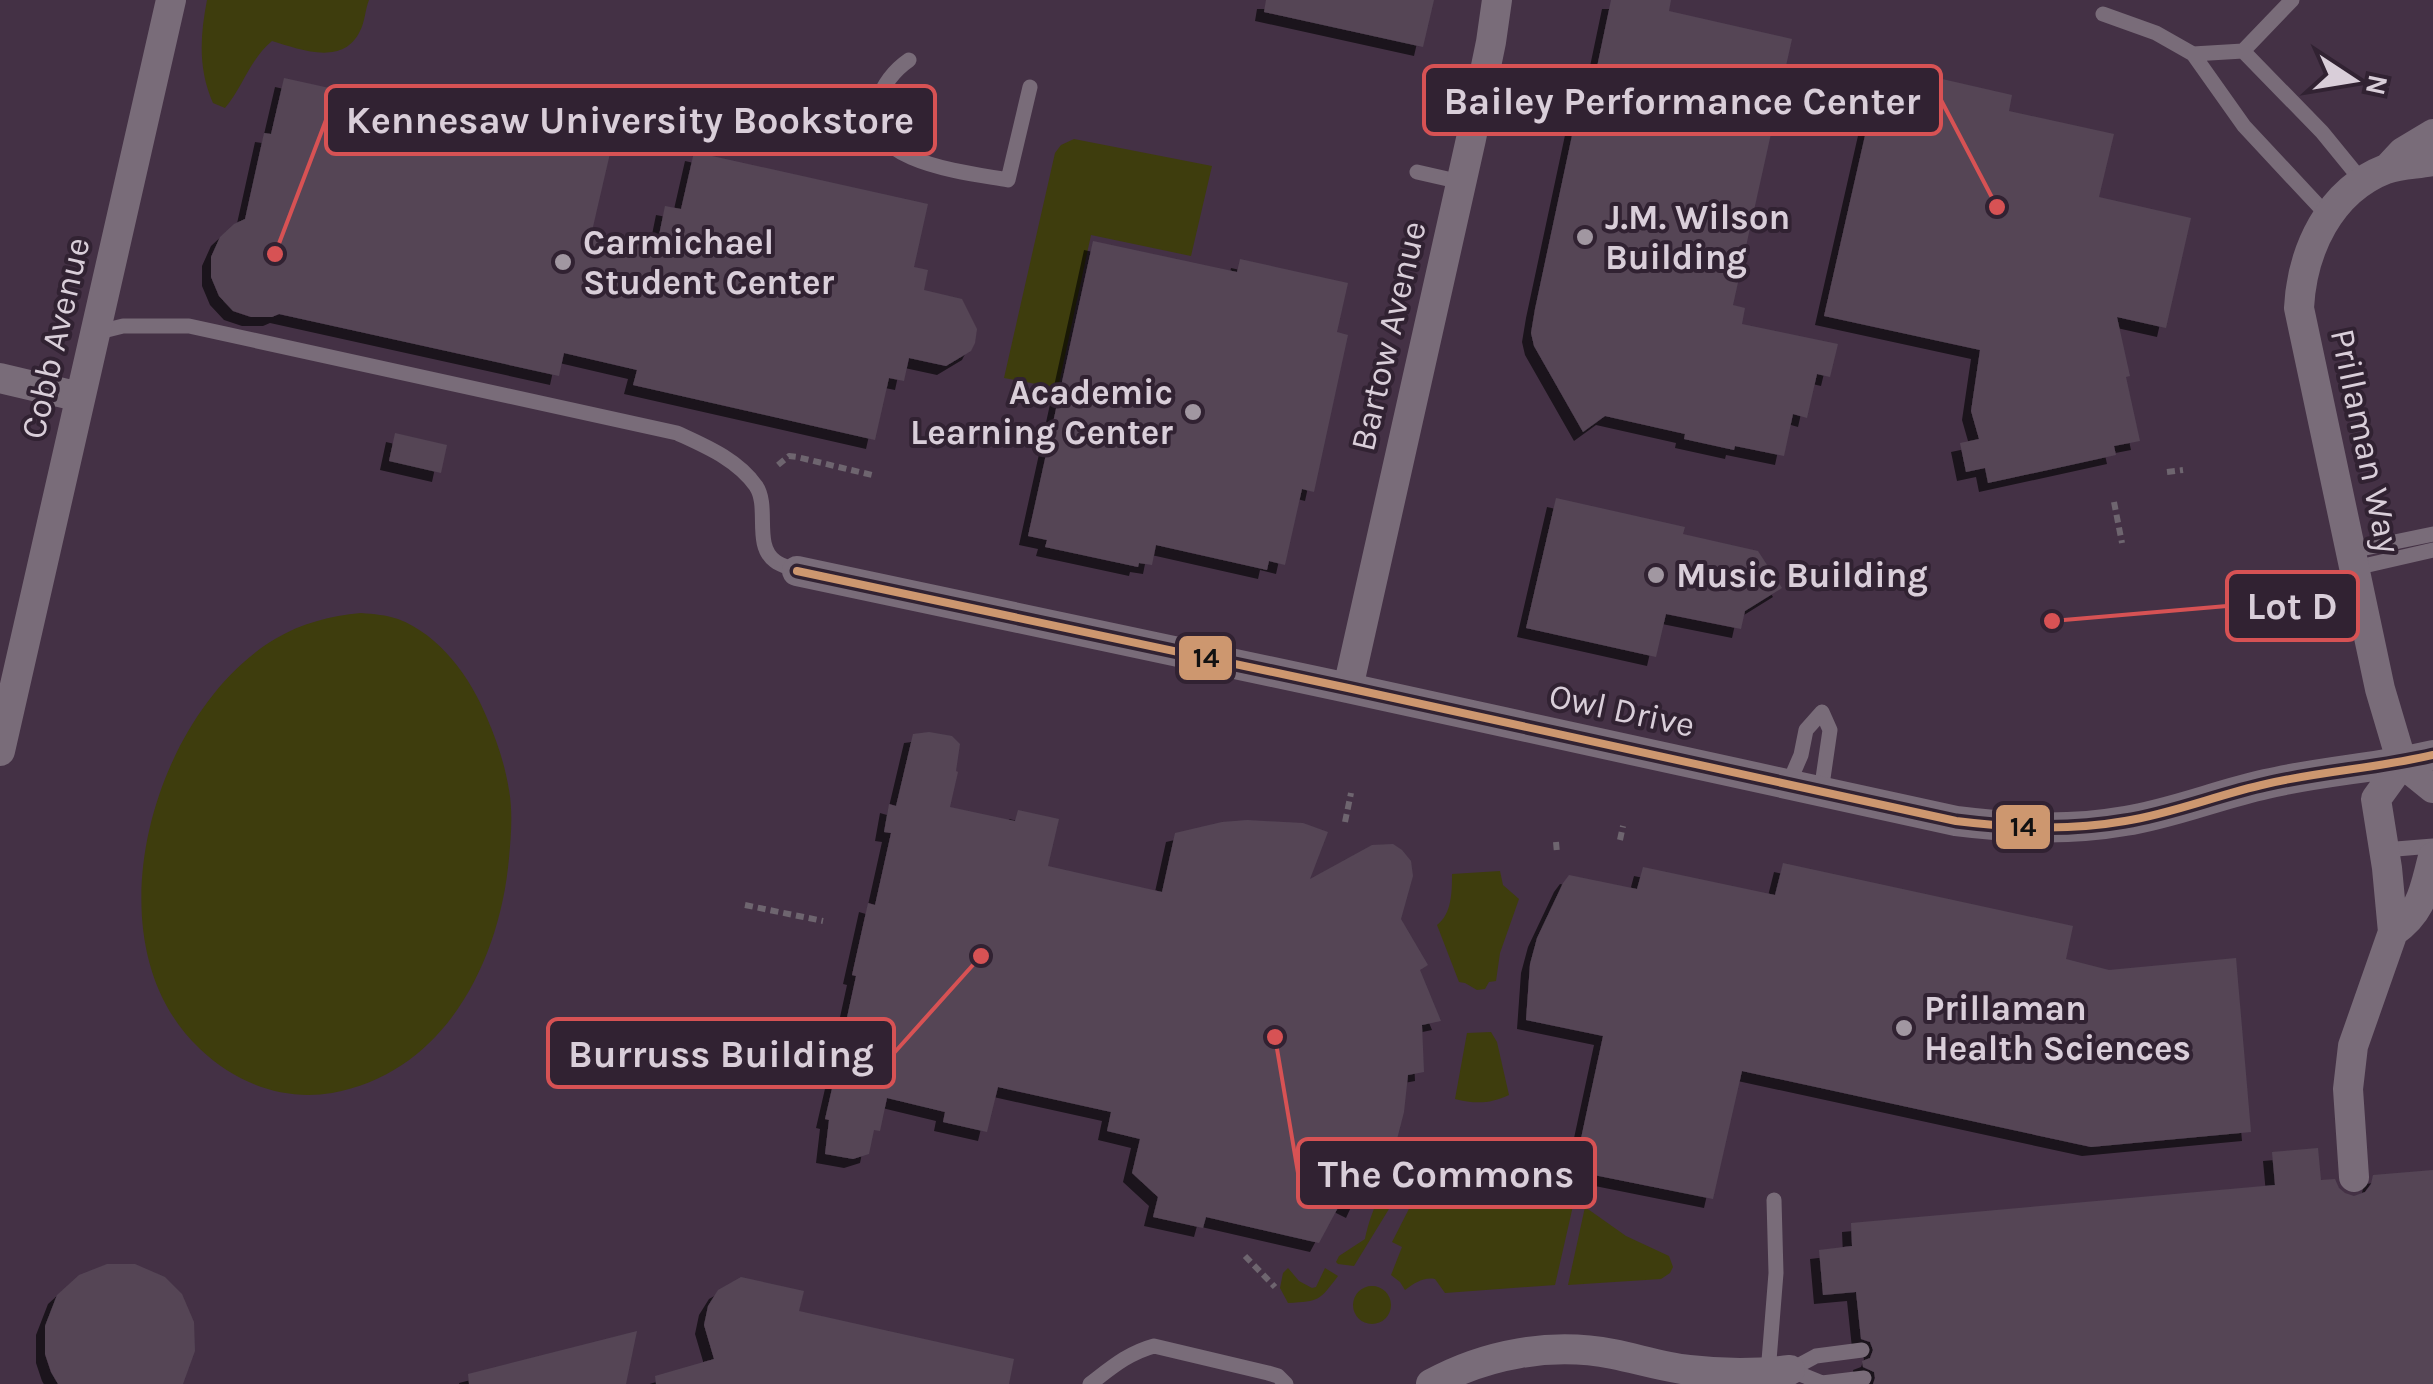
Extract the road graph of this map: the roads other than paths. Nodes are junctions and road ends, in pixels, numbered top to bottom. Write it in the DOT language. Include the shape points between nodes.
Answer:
graph roads {
  1 [pos="171,0"];
  2 [pos="1498,0"];
  3 [pos="2292,0"];
  4 [pos="2103,14"];
  5 [pos="2243,51"];
  6 [pos="2193,54"];
  7 [pos="909,60"];
  8 [pos="1030,86"];
  9 [pos="2433,134"];
  10 [pos="2433,161"];
  11 [pos="1417,172"];
  12 [pos="2376,174"];
  13 [pos="1461,182"];
  14 [pos="2328,216"];
  15 [pos="95,334"];
  16 [pos="0,378"];
  17 [pos="80,397"];
  18 [pos="2433,534"];
  19 [pos="2433,550"];
  20 [pos="2353,560"];
  21 [pos="797,570"];
  22 [pos="1348,688"];
  23 [pos="1826,694"];
  24 [pos="1822,712"];
  25 [pos="0,751"];
  26 [pos="2433,755"];
  27 [pos="2402,763"];
  28 [pos="1788,785"];
  29 [pos="2433,788"];
  30 [pos="1821,792"];
  31 [pos="2433,846"];
  32 [pos="2384,850"];
  33 [pos="2433,856"];
  34 [pos="2393,932"];
  35 [pos="2354,1177"];
  36 [pos="1774,1200"];
  37 [pos="1862,1350"];
  38 [pos="1775,1376"];
  39 [pos="1864,1378"];
  40 [pos="1090,1384"];
  41 [pos="1286,1384"];
  42 [pos="1431,1384"];
  1 -- 15 [label="street, Cobb Avenue"];
  2 -- 13 [label="street, Bartow Avenue"];
  3 -- 5 [label="lane"];
  4 -- 6 [label="lane"];
  5 -- 6 [label="lane"];
  5 -- 12 [label="lane" via="2322,132"];
  6 -- 14 [label="lane" via="2244,126"];
  7 -- 8 [label="lane" via="883,86 875,109 886,142 924,164 1008,180"];
  9 -- 12 [label="street, Prillaman Way"];
  10 -- 12 [label="street"];
  11 -- 13 [label="lane"];
  12 -- 14 [label="street, Prillaman Way"];
  13 -- 22 [label="street, Bartow Avenue"];
  14 -- 20 [label="street, Prillaman Way" via="2304,269 2299,308"];
  15 -- 17 [label="street, Cobb Avenue"];
  15 -- 21 [label="lane" via="123,326 189,326 677,433 723,454 758,488 764,545 772,560"];
  16 -- 17 [label="street"];
  17 -- 25 [label="street, Cobb Avenue"];
  18 -- 20 [label="lane"];
  19 -- 20 [label="lane"];
  20 -- 27 [label="street, Prillaman Way"];
  21 -- 22 [label="street, Owl Drive"];
  22 -- 28 [label="street, Owl Drive"];
  23 -- 24 [label="lane"];
  24 -- 28 [label="lane" via="1806,730"];
  24 -- 30 [label="lane" via="1830,730"];
  26 -- 27 [label="street, Owl Drive"];
  27 -- 29 [label="street"];
  27 -- 30 [label="street, Owl Drive" via="2267,783 2128,821 2054,828 1956,822"];
  27 -- 32 [label="street" via="2376,799"];
  28 -- 30 [label="street, Owl Drive"];
  31 -- 32 [label="lane"];
  32 -- 34 [label="street"];
  33 -- 34 [label="street" via="2412,919"];
  34 -- 35 [label="street" via="2352,1046"];
  36 -- 38 [label="lane"];
  37 -- 38 [label="lane" via="1816,1356"];
  38 -- 39 [label="lane" via="1822,1383"];
  38 -- 42 [label="street" via="1548,1350 1477,1362"];
  40 -- 41 [label="lane" via="1116,1362 1154,1346 1268,1373"];
}
